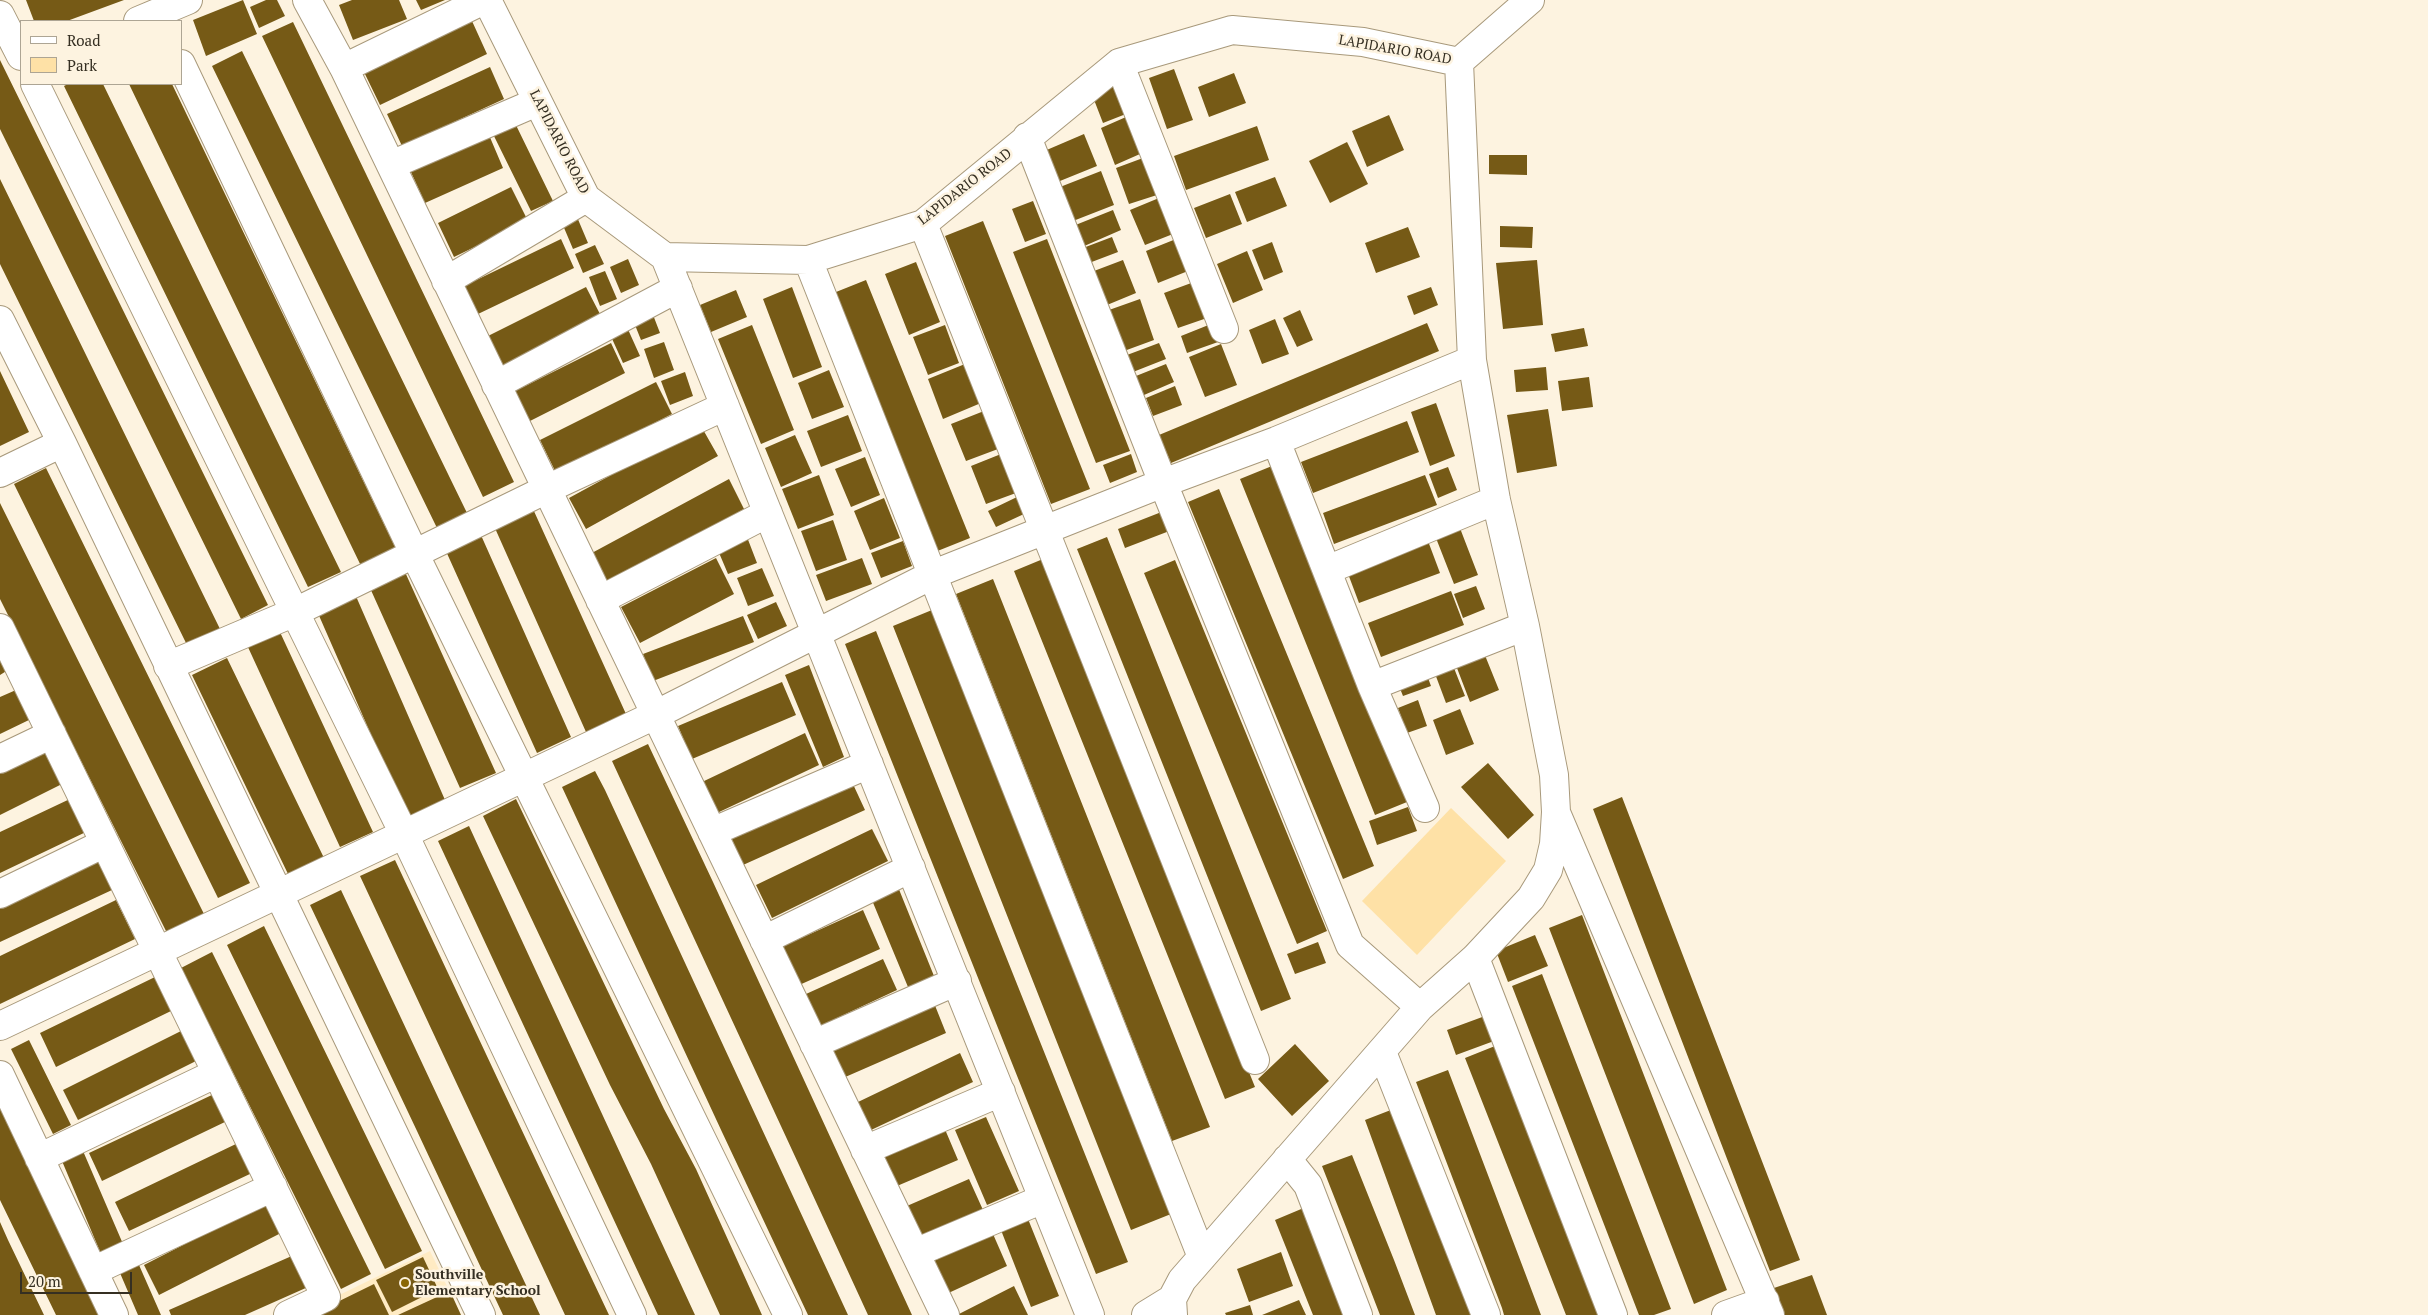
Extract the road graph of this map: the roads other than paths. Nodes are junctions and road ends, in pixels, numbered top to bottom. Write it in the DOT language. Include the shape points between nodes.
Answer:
graph roads {
  1 [pos="188,0"];
  2 [pos="307,0"];
  3 [pos="485,0"];
  4 [pos="1530,0"];
  5 [pos="0,15"];
  6 [pos="152,18"];
  7 [pos="20,54"];
  8 [pos="1459,62"];
  9 [pos="1119,63"];
  10 [pos="182,66"];
  11 [pos="344,68"];
  12 [pos="36,85"];
  13 [pos="537,102"];
  14 [pos="1027,137"];
  15 [pos="391,165"];
  16 [pos="586,198"];
  17 [pos="923,224"];
  18 [pos="665,257"];
  19 [pos="808,260"];
  20 [pos="446,281"];
  21 [pos="678,288"];
  22 [pos="0,320"];
  23 [pos="1224,329"];
  24 [pos="1472,360"];
  25 [pos="496,385"];
  26 [pos="725,406"];
  27 [pos="1276,440"];
  28 [pos="62,443"];
  29 [pos="0,473"];
  30 [pos="1163,483"];
  31 [pos="547,489"];
  32 [pos="1496,500"];
  33 [pos="768,513"];
  34 [pos="1045,530"];
  35 [pos="414,553"];
  36 [pos="1327,570"];
  37 [pos="934,574"];
  38 [pos="600,600"];
  39 [pos="295,612"];
  40 [pos="1525,626"];
  41 [pos="0,628"];
  42 [pos="816,635"];
  43 [pos="168,666"];
  44 [pos="1372,686"];
  45 [pos="655,715"];
  46 [pos="52,734"];
  47 [pos="0,759"];
  48 [pos="869,764"];
  49 [pos="524,778"];
  50 [pos="1425,808"];
  51 [pos="1556,812"];
  52 [pos="712,832"];
  53 [pos="404,834"];
  54 [pos="105,843"];
  55 [pos="911,868"];
  56 [pos="278,893"];
  57 [pos="0,894"];
  58 [pos="764,940"];
  59 [pos="158,951"];
  60 [pos="1475,958"];
  61 [pos="956,981"];
  62 [pos="1420,1007"];
  63 [pos="0,1026"];
  64 [pos="814,1044"];
  65 [pos="1382,1052"];
  66 [pos="1255,1060"];
  67 [pos="217,1073"];
  68 [pos="0,1075"];
  69 [pos="1001,1092"];
  70 [pos="865,1150"];
  71 [pos="39,1158"];
  72 [pos="1287,1159"];
  73 [pos="273,1187"];
  74 [pos="1043,1199"];
  75 [pos="915,1253"];
  76 [pos="1202,1257"];
  77 [pos="94,1271"];
  78 [pos="1173,1307"];
  79 [pos="1768,1308"];
  80 [pos="1084,1313"];
  81 [pos="114,1315"];
  82 [pos="288,1315"];
  83 [pos="481,1315"];
  84 [pos="632,1315"];
  85 [pos="788,1315"];
  86 [pos="945,1315"];
  87 [pos="1146,1315"];
  88 [pos="1358,1315"];
  89 [pos="1486,1315"];
  90 [pos="1613,1315"];
  91 [pos="1726,1315"];
  1 -- 6 [label="street"];
  2 -- 11 [label="street"];
  3 -- 11 [label="street"];
  3 -- 13 [label="street, LAPIDARIO ROAD"];
  4 -- 8 [label="street, LAPIDARIO ROAD"];
  5 -- 7 [label="street"];
  8 -- 9 [label="street, LAPIDARIO ROAD" via="1362,42 1232,30"];
  8 -- 24 [label="street"];
  9 -- 14 [label="street, LAPIDARIO ROAD"];
  9 -- 23 [label="street"];
  10 -- 35 [label="street"];
  11 -- 15 [label="street"];
  12 -- 39 [label="street"];
  13 -- 15 [label="street"];
  13 -- 16 [label="street, LAPIDARIO ROAD"];
  14 -- 17 [label="street, LAPIDARIO ROAD"];
  14 -- 30 [label="street"];
  15 -- 20 [label="street"];
  16 -- 18 [label="street, LAPIDARIO ROAD"];
  16 -- 20 [label="street"];
  17 -- 19 [label="street, LAPIDARIO ROAD"];
  17 -- 34 [label="street"];
  18 -- 19 [label="street, LAPIDARIO ROAD"];
  18 -- 21 [label="street"];
  19 -- 37 [label="street"];
  20 -- 25 [label="street"];
  21 -- 25 [label="street"];
  21 -- 26 [label="street"];
  22 -- 28 [label="street"];
  24 -- 27 [label="street"];
  24 -- 32 [label="street"];
  25 -- 31 [label="street"];
  26 -- 31 [label="street"];
  26 -- 33 [label="street"];
  27 -- 30 [label="street"];
  27 -- 36 [label="street"];
  28 -- 29 [label="street"];
  28 -- 43 [label="street"];
  30 -- 34 [label="street"];
  30 -- 62 [label="street" via="1350,945"];
  31 -- 35 [label="street"];
  31 -- 38 [label="street"];
  32 -- 36 [label="street"];
  32 -- 40 [label="street"];
  33 -- 38 [label="street"];
  33 -- 42 [label="street"];
  34 -- 37 [label="street"];
  34 -- 66 [label="street"];
  35 -- 39 [label="street"];
  35 -- 49 [label="street"];
  36 -- 44 [label="street"];
  37 -- 42 [label="street"];
  37 -- 76 [label="street"];
  38 -- 45 [label="street"];
  39 -- 43 [label="street"];
  39 -- 53 [label="street"];
  40 -- 44 [label="street"];
  40 -- 51 [label="street" via="1554,775"];
  41 -- 46 [label="street"];
  42 -- 45 [label="street"];
  42 -- 48 [label="street"];
  43 -- 56 [label="street"];
  44 -- 50 [label="street"];
  45 -- 49 [label="street"];
  45 -- 52 [label="street"];
  46 -- 47 [label="street"];
  46 -- 54 [label="street"];
  48 -- 52 [label="street"];
  48 -- 55 [label="street"];
  49 -- 53 [label="street"];
  49 -- 85 [label="street"];
  51 -- 60 [label="street" via="1548,870 1532,898"];
  51 -- 79 [label="street"];
  52 -- 58 [label="street"];
  53 -- 56 [label="street"];
  53 -- 84 [label="street"];
  54 -- 57 [label="street"];
  54 -- 59 [label="street"];
  55 -- 58 [label="street"];
  55 -- 61 [label="street"];
  56 -- 59 [label="street"];
  56 -- 83 [label="street"];
  58 -- 64 [label="street"];
  59 -- 63 [label="street"];
  59 -- 67 [label="street"];
  60 -- 62 [label="street"];
  60 -- 90 [label="street"];
  61 -- 64 [label="street"];
  61 -- 69 [label="street"];
  62 -- 65 [label="street"];
  64 -- 70 [label="street"];
  65 -- 72 [label="street"];
  65 -- 89 [label="street"];
  67 -- 71 [label="street"];
  67 -- 73 [label="street"];
  68 -- 71 [label="street"];
  69 -- 70 [label="street"];
  69 -- 74 [label="street"];
  70 -- 75 [label="street"];
  71 -- 77 [label="street"];
  72 -- 76 [label="street"];
  72 -- 88 [label="street" via="1308,1185"];
  73 -- 77 [label="street"];
  73 -- 82 [label="street" via="326,1297"];
  74 -- 75 [label="street"];
  74 -- 80 [label="street"];
  75 -- 86 [label="street"];
  76 -- 78 [label="street" via="1182,1280"];
  77 -- 81 [label="street"];
  78 -- 87 [label="street"];
  79 -- 91 [label="street"];
}
